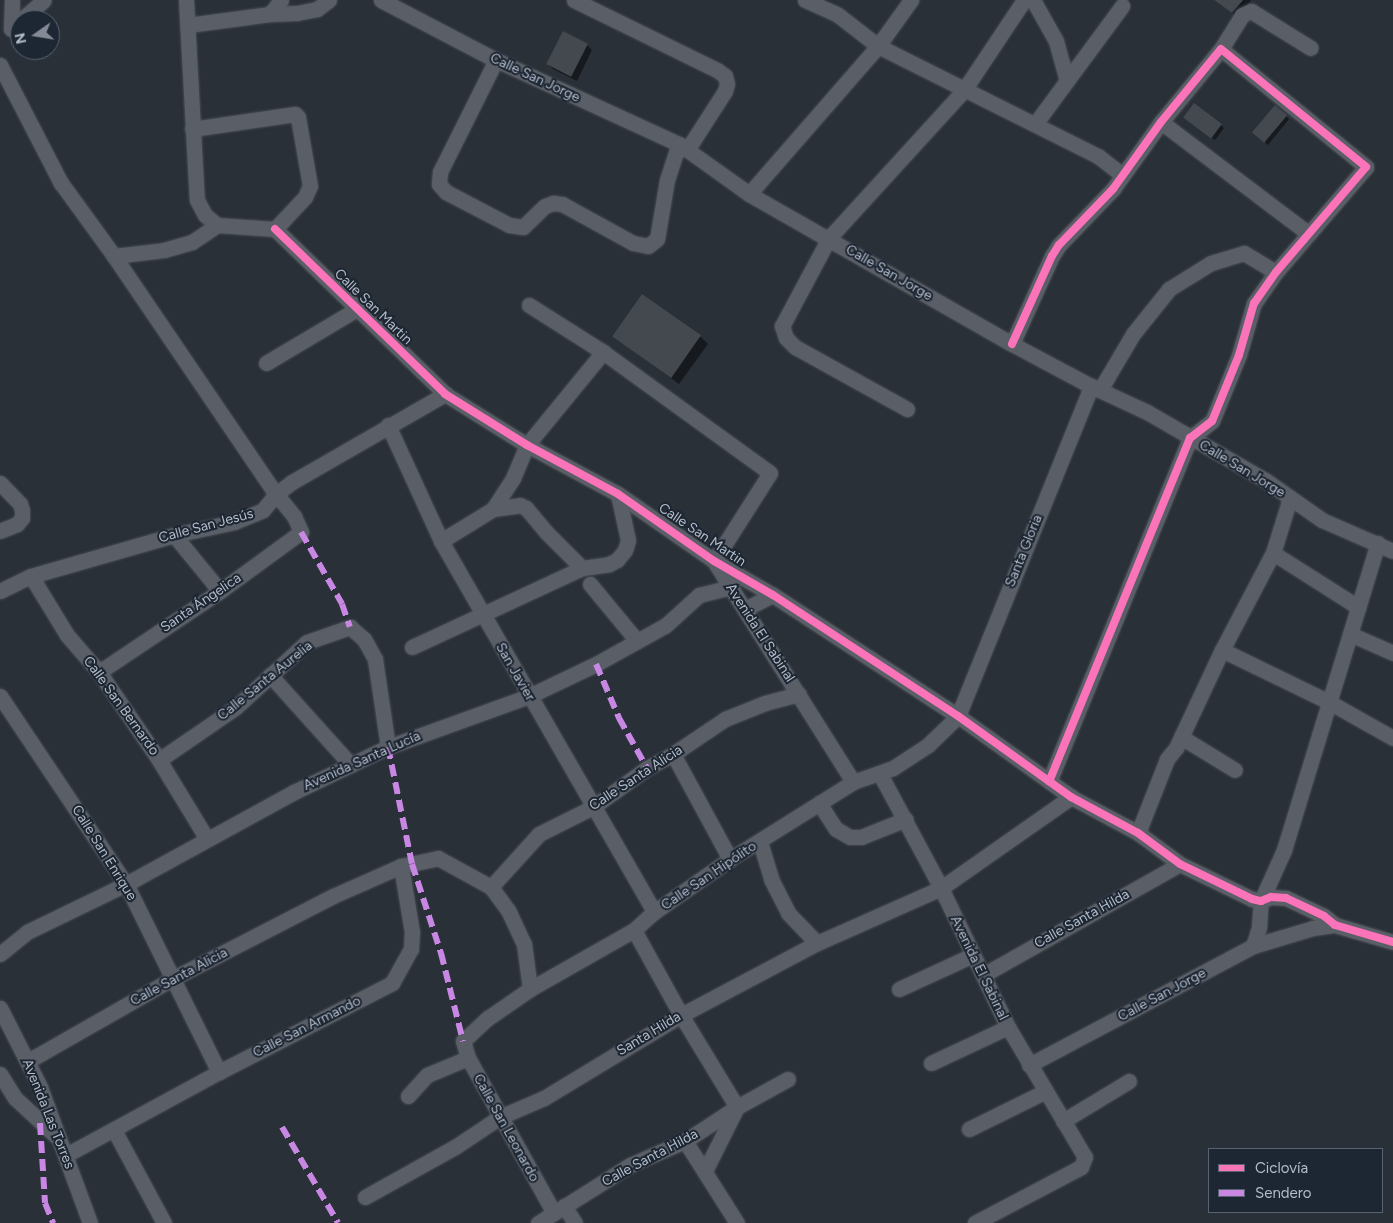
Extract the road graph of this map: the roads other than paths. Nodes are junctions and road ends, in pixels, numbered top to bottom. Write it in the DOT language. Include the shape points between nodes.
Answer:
graph roads {
  1 [pos="44,0"];
  2 [pos="186,0"];
  3 [pos="281,0"];
  4 [pos="329,0"];
  5 [pos="381,0"];
  6 [pos="574,0"];
  7 [pos="805,0"];
  8 [pos="911,0"];
  9 [pos="1024,0"];
  10 [pos="1033,0"];
  11 [pos="1122,6"];
  12 [pos="33,10"];
  13 [pos="270,14"];
  14 [pos="188,26"];
  15 [pos="878,46"];
  16 [pos="1311,48"];
  17 [pos="1221,49"];
  18 [pos="496,60"];
  19 [pos="0,65"];
  20 [pos="1068,80"];
  21 [pos="964,90"];
  22 [pos="1161,122"];
  23 [pos="1035,124"];
  24 [pos="192,129"];
  25 [pos="683,147"];
  26 [pos="1122,175"];
  27 [pos="749,194"];
  28 [pos="217,225"];
  29 [pos="275,230"];
  30 [pos="1308,233"];
  31 [pos="829,238"];
  32 [pos="114,256"];
  33 [pos="1276,272"];
  34 [pos="529,306"];
  35 [pos="358,309"];
  36 [pos="1012,344"];
  37 [pos="604,352"];
  38 [pos="266,363"];
  39 [pos="1095,388"];
  40 [pos="444,394"];
  41 [pos="907,410"];
  42 [pos="388,425"];
  43 [pos="1190,438"];
  44 [pos="528,445"];
  45 [pos="0,483"];
  46 [pos="276,494"];
  47 [pos="618,494"];
  48 [pos="1290,498"];
  49 [pos="493,510"];
  50 [pos="0,531"];
  51 [pos="174,535"];
  52 [pos="441,541"];
  53 [pos="1378,543"];
  54 [pos="1393,551"];
  55 [pos="1273,553"];
  56 [pos="714,561"];
  57 [pos="609,564"];
  58 [pos="582,568"];
  59 [pos="32,576"];
  60 [pos="561,577"];
  61 [pos="590,584"];
  62 [pos="730,587"];
  63 [pos="0,591"];
  64 [pos="220,591"];
  65 [pos="773,595"];
  66 [pos="1358,607"];
  67 [pos="745,609"];
  68 [pos="482,614"];
  69 [pos="1350,634"];
  70 [pos="637,641"];
  71 [pos="412,647"];
  72 [pos="1222,650"];
  73 [pos="1393,653"];
  74 [pos="99,672"];
  75 [pos="270,675"];
  76 [pos="799,694"];
  77 [pos="0,696"];
  78 [pos="529,696"];
  79 [pos="1329,702"];
  80 [pos="958,716"];
  81 [pos="1181,737"];
  82 [pos="1393,738"];
  83 [pos="388,747"];
  84 [pos="673,754"];
  85 [pos="160,760"];
  86 [pos="351,765"];
  87 [pos="1235,770"];
  88 [pos="880,774"];
  89 [pos="1049,781"];
  90 [pos="853,782"];
  91 [pos="1071,797"];
  92 [pos="819,803"];
  93 [pos="593,807"];
  94 [pos="906,819"];
  95 [pos="1138,834"];
  96 [pos="206,838"];
  97 [pos="760,842"];
  98 [pos="730,858"];
  99 [pos="1180,864"];
  100 [pos="401,866"];
  101 [pos="126,884"];
  102 [pos="491,888"];
  103 [pos="941,888"];
  104 [pos="1260,901"];
  105 [pos="654,912"];
  106 [pos="1335,925"];
  107 [pos="634,930"];
  108 [pos="1393,942"];
  109 [pos="817,943"];
  110 [pos="1253,946"];
  111 [pos="0,954"];
  112 [pos="972,955"];
  113 [pos="983,975"];
  114 [pos="172,979"];
  115 [pos="530,989"];
  116 [pos="899,989"];
  117 [pos="0,1008"];
  118 [pos="681,1015"];
  119 [pos="1008,1027"];
  120 [pos="463,1041"];
  121 [pos="468,1058"];
  122 [pos="28,1061"];
  123 [pos="931,1063"];
  124 [pos="1030,1065"];
  125 [pos="219,1072"];
  126 [pos="0,1074"];
  127 [pos="788,1079"];
  128 [pos="1129,1081"];
  129 [pos="40,1087"];
  130 [pos="1044,1092"];
  131 [pos="408,1096"];
  132 [pos="15,1098"];
  133 [pos="737,1107"];
  134 [pos="500,1117"];
  135 [pos="1063,1121"];
  136 [pos="969,1129"];
  137 [pos="114,1130"];
  138 [pos="57,1137"];
  139 [pos="685,1141"];
  140 [pos="66,1155"];
  141 [pos="705,1171"];
  142 [pos="365,1197"];
  143 [pos="559,1210"];
  144 [pos="731,1221"];
  145 [pos="90,1223"];
  146 [pos="164,1223"];
  147 [pos="538,1223"];
  148 [pos="575,1223"];
  149 [pos="975,1223"];
  1 -- 12 [label="street"];
  2 -- 14 [label="street"];
  3 -- 13 [label="street"];
  4 -- 13 [label="street" via="317,9"];
  5 -- 18 [label="street, Calle San Jorge"];
  6 -- 25 [label="street" via="725,76 725,91"];
  7 -- 15 [label="street" via="838,15"];
  8 -- 15 [label="street"];
  9 -- 21 [label="street"];
  10 -- 20 [label="street" via="1056,41"];
  11 -- 20 [label="street"];
  13 -- 14 [label="street"];
  14 -- 24 [label="street"];
  15 -- 21 [label="street"];
  15 -- 27 [label="street"];
  16 -- 17 [label="street" via="1251,11 1242,15"];
  17 -- 22 [label="street"];
  17 -- 30 [label="street" via="1366,167"];
  18 -- 25 [label="street, Calle San Jorge"];
  18 -- 25 [label="street" via="440,172 439,184 446,192 508,226 523,227 545,206 562,204 633,243 648,246 657,239 667,180"];
  19 -- 32 [label="street" via="61,183"];
  20 -- 23 [label="street"];
  21 -- 23 [label="street"];
  21 -- 31 [label="street"];
  22 -- 26 [label="street"];
  22 -- 30 [label="street"];
  23 -- 26 [label="street" via="1098,156"];
  24 -- 28 [label="street" via="197,200"];
  24 -- 29 [label="street" via="295,114 298,117 310,186 305,197"];
  25 -- 27 [label="street, Calle San Jorge"];
  26 -- 36 [label="street" via="1113,189 1059,245"];
  27 -- 31 [label="street, Calle San Jorge"];
  28 -- 29 [label="street"];
  28 -- 32 [label="street" via="192,242 164,250"];
  29 -- 35 [label="street, Calle San Martin"];
  30 -- 33 [label="street"];
  31 -- 36 [label="street, Calle San Jorge"];
  31 -- 41 [label="street" via="782,326 786,338 795,347"];
  32 -- 46 [label="street"];
  33 -- 39 [label="street, Santa Gloria" via="1244,253 1211,263 1170,289"];
  33 -- 43 [label="street" via="1254,303 1240,355 1212,421"];
  34 -- 37 [label="street"];
  35 -- 38 [label="street"];
  35 -- 40 [label="street, Calle San Martin"];
  36 -- 39 [label="street, Calle San Jorge"];
  37 -- 44 [label="street"];
  37 -- 56 [label="street" via="770,473"];
  39 -- 43 [label="street, Calle San Jorge" via="1147,412"];
  39 -- 80 [label="street, Santa Gloria"];
  40 -- 42 [label="street, Calle San Jesús"];
  40 -- 44 [label="street, Calle San Martin"];
  42 -- 46 [label="street, Calle San Jesús"];
  42 -- 52 [label="street, San Javier"];
  43 -- 48 [label="street, Calle San Jorge" via="1265,480"];
  43 -- 89 [label="street"];
  44 -- 47 [label="street, Calle San Martin"];
  44 -- 49 [label="street"];
  45 -- 50 [label="street" via="20,504 22,518 17,524"];
  46 -- 51 [label="street, Calle San Jesús" via="264,510 234,522"];
  46 -- 64 [label="street, Santa Ángelica" via="294,516 301,532"];
  47 -- 56 [label="street, Calle San Martin"];
  47 -- 57 [label="street" via="628,540 625,550"];
  48 -- 53 [label="street, Calle San Jorge" via="1322,520"];
  48 -- 55 [label="street"];
  49 -- 52 [label="street"];
  49 -- 58 [label="street" via="520,505 526,508"];
  51 -- 59 [label="street, Calle San Jesús"];
  51 -- 64 [label="street"];
  52 -- 68 [label="street, San Javier"];
  53 -- 54 [label="street, Calle San Jorge"];
  53 -- 66 [label="street"];
  55 -- 66 [label="street"];
  55 -- 72 [label="street"];
  56 -- 62 [label="street, Avenida El Sabinal"];
  56 -- 65 [label="street, Calle San Martin"];
  57 -- 58 [label="street"];
  57 -- 61 [label="street"];
  58 -- 60 [label="street"];
  59 -- 63 [label="street, Calle San Jesús"];
  59 -- 74 [label="street, Calle San Bernardo" via="67,635"];
  60 -- 61 [label="street" via="578,584"];
  60 -- 68 [label="street"];
  61 -- 70 [label="street"];
  62 -- 67 [label="street, Avenida El Sabinal"];
  62 -- 70 [label="street, Avenida Santa Lucía" via="699,595 666,625"];
  64 -- 74 [label="street, Santa Ángelica"];
  65 -- 67 [label="street"];
  65 -- 80 [label="street, Calle San Martin"];
  66 -- 69 [label="street"];
  67 -- 76 [label="street, Avenida El Sabinal"];
  68 -- 71 [label="street"];
  68 -- 78 [label="street, San Javier"];
  69 -- 73 [label="street"];
  69 -- 79 [label="street"];
  70 -- 78 [label="street, Avenida Santa Lucía"];
  72 -- 79 [label="street"];
  72 -- 81 [label="street"];
  74 -- 85 [label="street, Calle San Bernardo"];
  75 -- 83 [label="street, Calle Santa Aurelia" via="307,642 350,627 364,639 375,659"];
  75 -- 85 [label="street, Calle Santa Aurelia" via="236,707"];
  75 -- 86 [label="street"];
  76 -- 84 [label="street, Calle Santa Alicia" via="725,719"];
  76 -- 90 [label="street, Avenida El Sabinal"];
  77 -- 101 [label="street, Calle San Enrique"];
  78 -- 83 [label="street, Avenida Santa Lucía"];
  78 -- 93 [label="street, San Javier"];
  79 -- 82 [label="street"];
  79 -- 104 [label="street" via="1284,850"];
  80 -- 88 [label="street, Calle San Hipólito" via="928,745"];
  80 -- 89 [label="street, Calle San Martin"];
  81 -- 87 [label="street"];
  81 -- 95 [label="street" via="1167,759"];
  83 -- 86 [label="street, Avenida Santa Lucía"];
  84 -- 93 [label="street, Calle Santa Alicia" via="647,768"];
  84 -- 98 [label="street"];
  85 -- 96 [label="street, Calle San Bernardo"];
  86 -- 96 [label="street, Avenida Santa Lucía"];
  88 -- 90 [label="street, Calle San Hipólito"];
  88 -- 94 [label="street, Avenida El Sabinal"];
  89 -- 91 [label="street, Calle San Martin"];
  90 -- 92 [label="street, Calle San Hipólito"];
  91 -- 95 [label="street, Calle San Martin"];
  91 -- 103 [label="street, Santa Hilda"];
  92 -- 94 [label="street" via="836,829 850,837 860,837"];
  92 -- 97 [label="street, Calle San Hipólito"];
  93 -- 102 [label="street, Calle Santa Alicia" via="539,834"];
  93 -- 105 [label="street, San Javier"];
  94 -- 103 [label="street, Avenida El Sabinal"];
  95 -- 99 [label="street, Calle San Martin"];
  96 -- 101 [label="street, Avenida Santa Lucía"];
  97 -- 98 [label="street, Calle San Hipólito"];
  97 -- 109 [label="street" via="771,879 788,913"];
  98 -- 105 [label="street, Calle San Hipólito"];
  99 -- 104 [label="street, Calle San Martin"];
  99 -- 113 [label="street, Calle Santa Hilda"];
  100 -- 102 [label="street, Calle Santa Alicia" via="438,858"];
  100 -- 114 [label="street, Calle Santa Alicia" via="333,896"];
  100 -- 125 [label="street, Calle San Armando" via="412,932 410,949 392,983"];
  101 -- 111 [label="street, Avenida Santa Lucía" via="27,932"];
  101 -- 114 [label="street, Calle San Enrique"];
  102 -- 115 [label="street" via="508,910 524,944"];
  103 -- 109 [label="street, Santa Hilda"];
  103 -- 112 [label="street, Avenida El Sabinal"];
  104 -- 106 [label="street" via="1271,897 1286,898"];
  104 -- 110 [label="street"];
  105 -- 107 [label="street, Calle San Hipólito"];
  106 -- 108 [label="street"];
  106 -- 110 [label="street, Calle San Jorge" via="1313,928"];
  107 -- 115 [label="street, Calle San Hipólito"];
  107 -- 118 [label="street"];
  109 -- 118 [label="street, Santa Hilda"];
  110 -- 124 [label="street, Calle San Jorge"];
  112 -- 113 [label="street, Avenida El Sabinal"];
  112 -- 116 [label="street"];
  113 -- 119 [label="street, Avenida El Sabinal"];
  114 -- 122 [label="street, Calle Santa Alicia"];
  114 -- 125 [label="street, Calle San Enrique"];
  115 -- 120 [label="street, Calle San Hipólito" via="488,1018"];
  117 -- 122 [label="street, Avenida Las Torres"];
  118 -- 133 [label="street"];
  118 -- 134 [label="street, Santa Hilda" via="544,1098"];
  119 -- 123 [label="street"];
  119 -- 124 [label="street, Avenida El Sabinal"];
  120 -- 121 [label="street, Calle San Leonardo"];
  121 -- 131 [label="street" via="427,1075"];
  121 -- 134 [label="street, Calle San Leonardo"];
  122 -- 129 [label="street, Avenida Las Torres"];
  124 -- 130 [label="street, Avenida El Sabinal"];
  125 -- 137 [label="street, Calle San Armando"];
  126 -- 132 [label="street"];
  127 -- 133 [label="street, Calle Santa Hilda"];
  128 -- 135 [label="street"];
  129 -- 132 [label="street"];
  129 -- 138 [label="street, Avenida Las Torres"];
  130 -- 135 [label="street, Avenida El Sabinal"];
  130 -- 136 [label="street"];
  132 -- 138 [label="street"];
  133 -- 139 [label="street, Calle Santa Hilda"];
  133 -- 141 [label="street"];
  134 -- 142 [label="street, Santa Hilda" via="455,1147"];
  134 -- 143 [label="street, Calle San Leonardo"];
  135 -- 149 [label="street, Avenida El Sabinal" via="1085,1157 1081,1167"];
  137 -- 140 [label="street, Calle San Armando"];
  137 -- 146 [label="street"];
  138 -- 140 [label="street, Avenida Las Torres"];
  139 -- 141 [label="street"];
  139 -- 143 [label="street, Calle Santa Hilda" via="630,1165"];
  140 -- 145 [label="street, Avenida Las Torres"];
  141 -- 144 [label="street"];
  143 -- 147 [label="street, Calle Santa Hilda"];
  143 -- 148 [label="street, Calle San Leonardo"];
}
